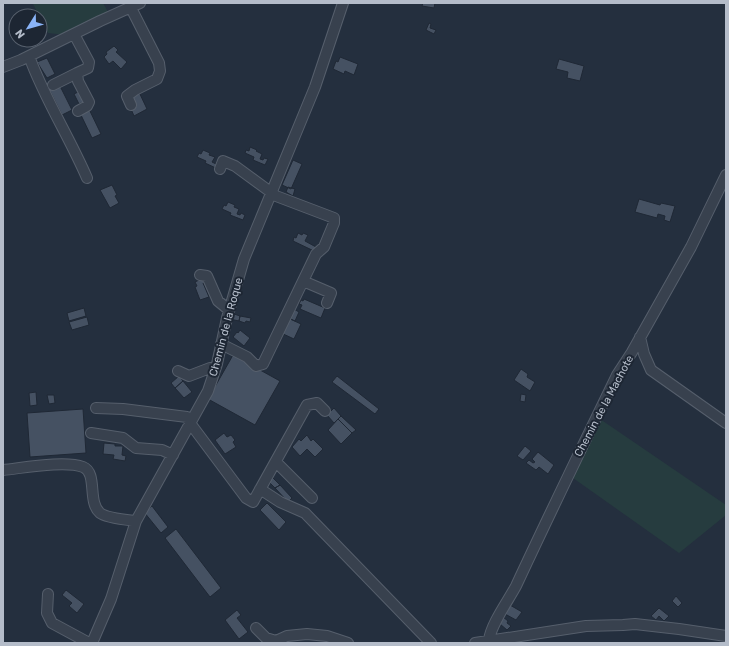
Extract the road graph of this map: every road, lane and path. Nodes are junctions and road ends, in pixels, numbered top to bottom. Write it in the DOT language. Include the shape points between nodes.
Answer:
graph roads {
  1 [pos="140,3"];
  2 [pos="343,3"];
  3 [pos="131,8"];
  4 [pos="74,34"];
  5 [pos="29,56"];
  6 [pos="3,67"];
  7 [pos="77,73"];
  8 [pos="53,85"];
  9 [pos="131,105"];
  10 [pos="78,111"];
  11 [pos="220,168"];
  12 [pos="726,175"];
  13 [pos="87,178"];
  14 [pos="272,192"];
  15 [pos="200,274"];
  16 [pos="303,281"];
  17 [pos="327,303"];
  18 [pos="229,310"];
  19 [pos="640,337"];
  20 [pos="221,344"];
  21 [pos="215,368"];
  22 [pos="178,371"];
  23 [pos="96,408"];
  24 [pos="325,411"];
  25 [pos="190,423"];
  26 [pos="726,423"];
  27 [pos="90,433"];
  28 [pos="173,455"];
  29 [pos="276,462"];
  30 [pos="3,470"];
  31 [pos="260,490"];
  32 [pos="312,498"];
  33 [pos="136,521"];
  34 [pos="48,594"];
  35 [pos="256,628"];
  36 [pos="726,636"];
  37 [pos="489,640"];
  38 [pos="91,643"];
  39 [pos="348,643"];
  40 [pos="431,643"];
  41 [pos="475,643"];
  1 -- 3 [label="street"];
  2 -- 14 [label="street, Chemin de la Roque" via="315,87"];
  3 -- 4 [label="street"];
  3 -- 9 [label="street" via="159,63 160,72 157,79 126,96"];
  4 -- 5 [label="street"];
  4 -- 7 [label="street" via="89,62 88,68"];
  5 -- 6 [label="street"];
  5 -- 13 [label="street" via="38,81"];
  7 -- 8 [label="street"];
  7 -- 10 [label="street" via="78,81 89,102"];
  11 -- 14 [label="street" via="223,161 235,166"];
  12 -- 19 [label="street, Chemin de la Machote" via="691,247"];
  14 -- 16 [label="street" via="276,196 334,218 324,246 316,254"];
  14 -- 18 [label="street, Chemin de la Roque" via="244,260"];
  15 -- 18 [label="street" via="207,276 218,301"];
  16 -- 17 [label="street" via="331,293"];
  16 -- 20 [label="street" via="263,364 256,366 247,357"];
  18 -- 20 [label="street, Chemin de la Roque"];
  19 -- 26 [label="street" via="651,370"];
  19 -- 37 [label="street, Chemin de la Machote" via="618,375"];
  20 -- 21 [label="street, Chemin de la Roque"];
  21 -- 22 [label="street" via="189,376"];
  21 -- 25 [label="street, Chemin de la Roque" via="208,391"];
  23 -- 25 [label="street" via="187,417"];
  24 -- 29 [label="street" via="317,403 307,405"];
  25 -- 28 [label="street, Chemin de la Roque"];
  25 -- 31 [label="street" via="246,498 253,502"];
  27 -- 28 [label="street" via="123,438 136,448 162,450"];
  28 -- 33 [label="street, Chemin de la Roque"];
  29 -- 31 [label="street"];
  29 -- 32 [label="street"];
  30 -- 33 [label="street" via="69,463 84,467 90,474 94,505 101,514"];
  31 -- 40 [label="street" via="305,513"];
  33 -- 38 [label="street, Chemin de la Roque" via="111,599"];
  34 -- 38 [label="street" via="47,613 52,623"];
  35 -- 39 [label="street" via="266,638 276,641 287,636 307,634 327,636"];
  36 -- 37 [label="street" via="635,624 586,626"];
  37 -- 41 [label="street"];
}
